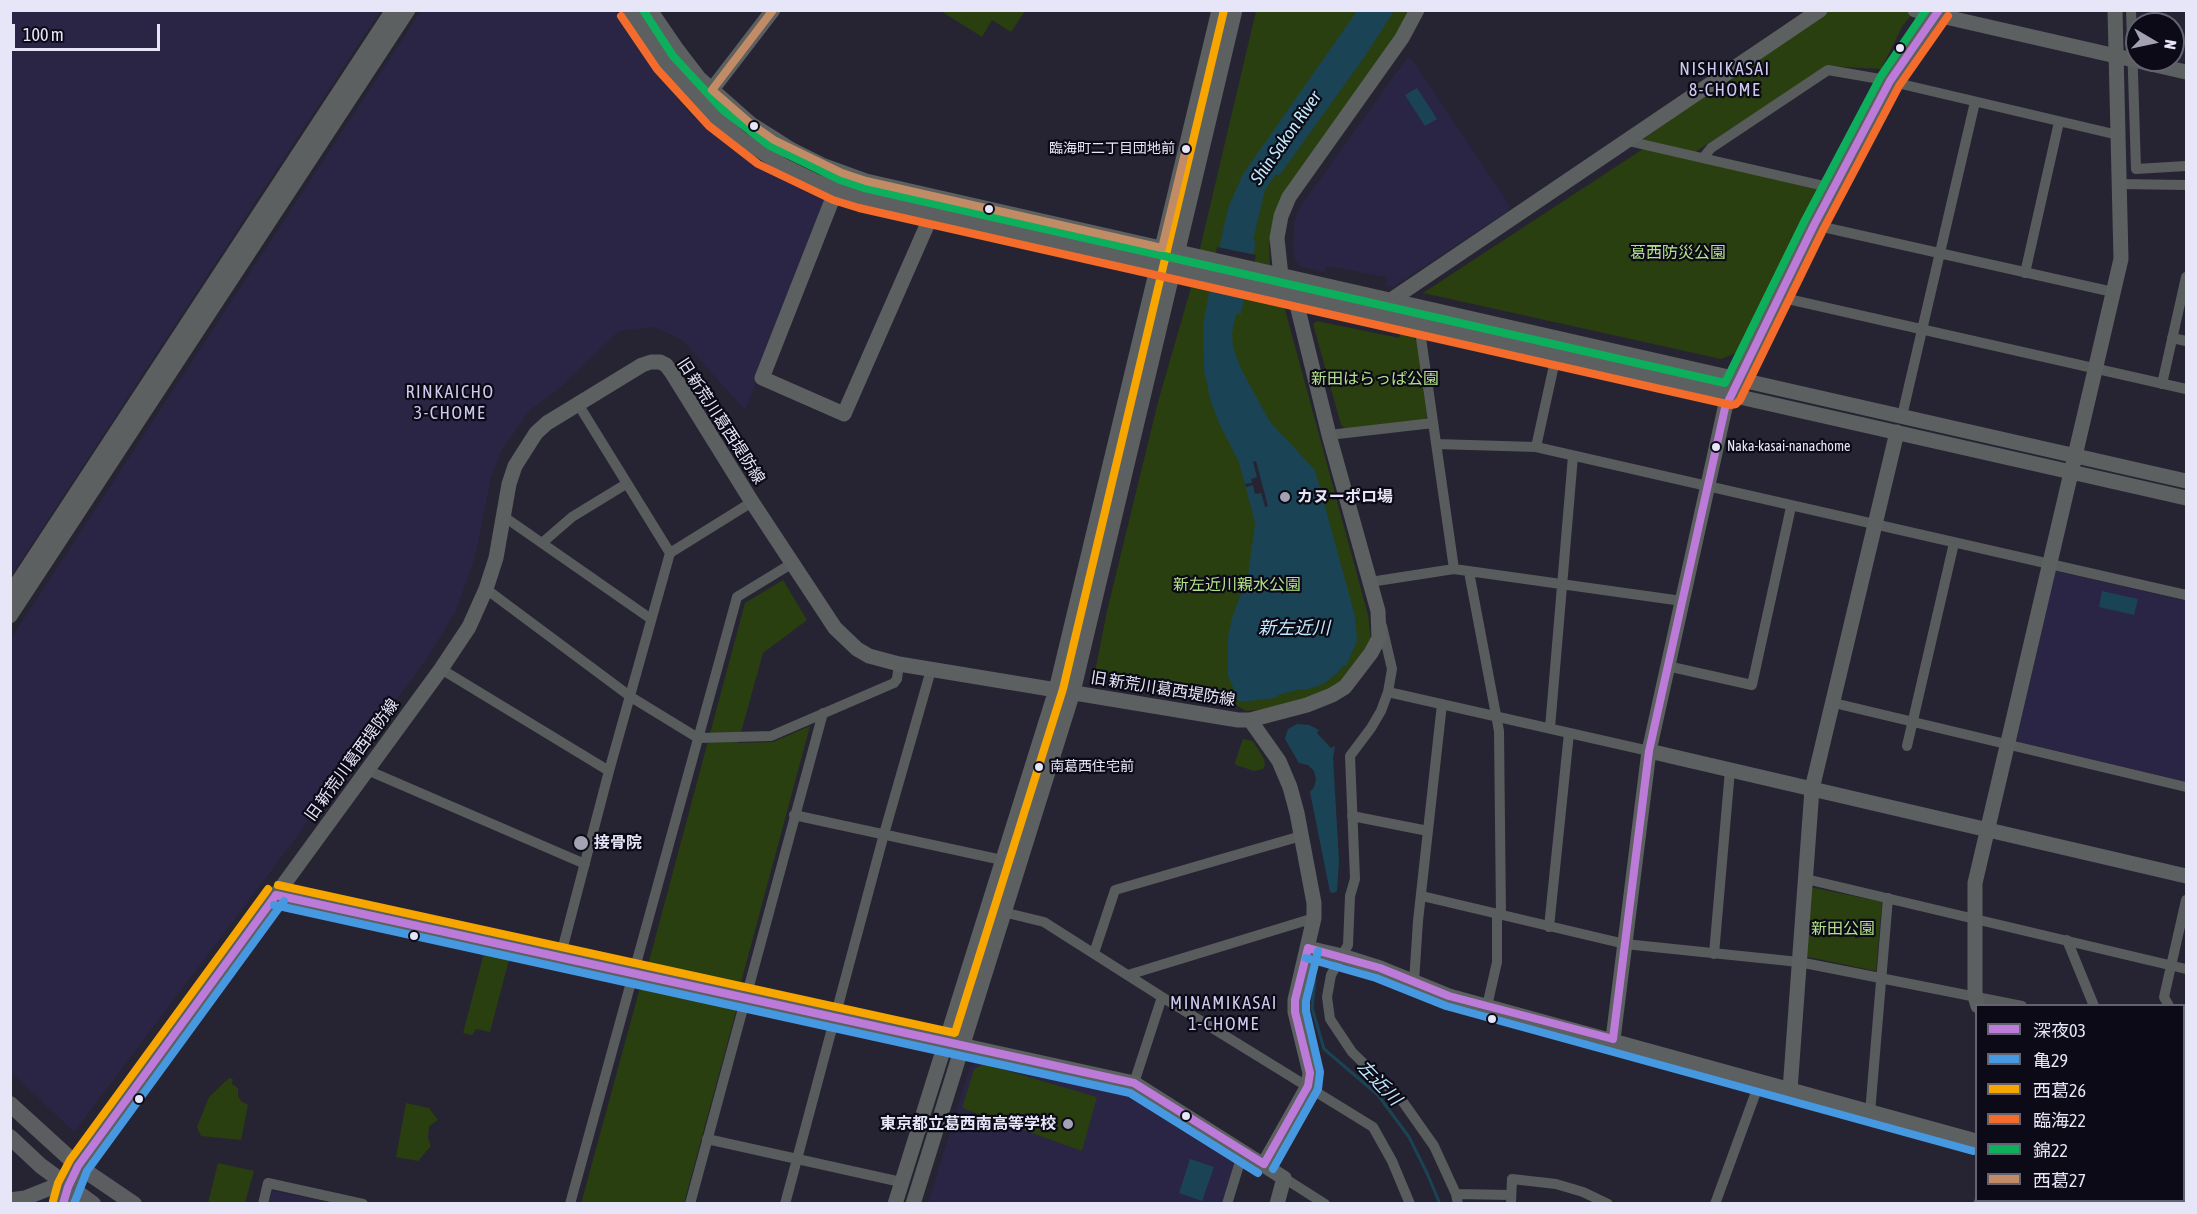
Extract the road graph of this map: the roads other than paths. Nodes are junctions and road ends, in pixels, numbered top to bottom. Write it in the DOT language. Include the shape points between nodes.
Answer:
graph roads {
  1 [pos="393,10"];
  2 [pos="408,10"];
  3 [pos="630,10"];
  4 [pos="650,10"];
  5 [pos="773,10"];
  6 [pos="1219,10"];
  7 [pos="1235,10"];
  8 [pos="1418,10"];
  9 [pos="1820,10"];
  10 [pos="1915,10"];
  11 [pos="2115,10"];
  12 [pos="1937,13"];
  13 [pos="2116,56"];
  14 [pos="2125,58"];
  15 [pos="2133,72"];
  16 [pos="1890,81"];
  17 [pos="712,90"];
  18 [pos="1975,102"];
  19 [pos="702,103"];
  20 [pos="2060,122"];
  21 [pos="2118,135"];
  22 [pos="1628,141"];
  23 [pos="1703,158"];
  24 [pos="2187,166"];
  25 [pos="2119,184"];
  26 [pos="2187,185"];
  27 [pos="1833,188"];
  28 [pos="836,190"];
  29 [pos="932,214"];
  30 [pos="263,222"];
  31 [pos="1814,225"];
  32 [pos="1162,248"];
  33 [pos="1177,251"];
  34 [pos="1940,254"];
  35 [pos="1166,267"];
  36 [pos="2025,273"];
  37 [pos="1281,276"];
  38 [pos="2187,277"];
  39 [pos="2113,292"];
  40 [pos="1295,297"];
  41 [pos="1779,297"];
  42 [pos="1391,300"];
  43 [pos="1419,324"];
  44 [pos="1922,328"];
  45 [pos="2172,338"];
  46 [pos="2187,341"];
  47 [pos="1556,356"];
  48 [pos="2095,369"];
  49 [pos="1740,379"];
  50 [pos="2162,384"];
  51 [pos="2187,389"];
  52 [pos="1731,395"];
  53 [pos="578,404"];
  54 [pos="1902,416"];
  55 [pos="1433,423"];
  56 [pos="1897,432"];
  57 [pos="1329,435"];
  58 [pos="1436,444"];
  59 [pos="1536,447"];
  60 [pos="2075,455"];
  61 [pos="1573,456"];
  62 [pos="2071,472"];
  63 [pos="2187,481"];
  64 [pos="626,484"];
  65 [pos="1707,488"];
  66 [pos="2187,498"];
  67 [pos="752,502"];
  68 [pos="1791,507"];
  69 [pos="503,516"];
  70 [pos="1875,525"];
  71 [pos="52,541"];
  72 [pos="542,543"];
  73 [pos="1954,543"];
  74 [pos="670,553"];
  75 [pos="791,564"];
  76 [pos="2049,564"];
  77 [pos="1454,568"];
  78 [pos="1469,572"];
  79 [pos="1370,582"];
  80 [pos="1563,584"];
  81 [pos="486,589"];
  82 [pos="10,594"];
  83 [pos="2187,595"];
  84 [pos="1683,601"];
  85 [pos="1378,611"];
  86 [pos="10,616"];
  87 [pos="651,619"];
  88 [pos="899,664"];
  89 [pos="1667,666"];
  90 [pos="441,669"];
  91 [pos="931,670"];
  92 [pos="1056,690"];
  93 [pos="1072,692"];
  94 [pos="1388,692"];
  95 [pos="631,698"];
  96 [pos="1834,703"];
  97 [pos="1442,704"];
  98 [pos="823,713"];
  99 [pos="1496,716"];
  100 [pos="1251,720"];
  101 [pos="1913,722"];
  102 [pos="1550,728"];
  103 [pos="1569,733"];
  104 [pos="698,738"];
  105 [pos="2006,745"];
  106 [pos="1907,746"];
  107 [pos="1649,751"];
  108 [pos="367,770"];
  109 [pos="1730,770"];
  110 [pos="609,771"];
  111 [pos="2187,787"];
  112 [pos="1812,789"];
  113 [pos="794,815"];
  114 [pos="1352,816"];
  115 [pos="1987,830"];
  116 [pos="1428,831"];
  117 [pos="884,834"];
  118 [pos="1301,836"];
  119 [pos="1002,860"];
  120 [pos="585,864"];
  121 [pos="2187,876"];
  122 [pos="1806,879"];
  123 [pos="276,896"];
  124 [pos="1422,896"];
  125 [pos="1888,898"];
  126 [pos="2187,900"];
  127 [pos="1003,912"];
  128 [pos="1499,914"];
  129 [pos="1314,918"];
  130 [pos="1975,919"];
  131 [pos="1549,927"];
  132 [pos="2067,940"];
  133 [pos="1625,944"];
  134 [pos="1308,948"];
  135 [pos="1094,953"];
  136 [pos="1714,954"];
  137 [pos="1342,956"];
  138 [pos="560,957"];
  139 [pos="1799,962"];
  140 [pos="2172,965"];
  141 [pos="2187,969"];
  142 [pos="633,974"];
  143 [pos="1128,975"];
  144 [pos="1881,978"];
  145 [pos="1414,982"];
  146 [pos="1162,997"];
  147 [pos="744,998"];
  148 [pos="1976,1001"];
  149 [pos="2010,1004"];
  150 [pos="2094,1004"];
  151 [pos="2168,1004"];
  152 [pos="1487,1006"];
  153 [pos="836,1017"];
  154 [pos="1613,1039"];
  155 [pos="945,1042"];
  156 [pos="962,1045"];
  157 [pos="1760,1082"];
  158 [pos="1134,1083"];
  159 [pos="1308,1086"];
  160 [pos="1790,1090"];
  161 [pos="10,1104"];
  162 [pos="1870,1113"];
  163 [pos="10,1137"];
  164 [pos="707,1139"];
  165 [pos="1975,1140"];
  166 [pos="1243,1152"];
  167 [pos="797,1159"];
  168 [pos="1264,1164"];
  169 [pos="78,1166"];
  170 [pos="1284,1178"];
  171 [pos="901,1182"];
  172 [pos="64,1191"];
  173 [pos="1457,1199"];
  174 [pos="1511,1199"];
  175 [pos="10,1200"];
  176 [pos="93,1203"];
  177 [pos="134,1203"];
  178 [pos="263,1203"];
  179 [pos="363,1203"];
  180 [pos="570,1203"];
  181 [pos="690,1203"];
  182 [pos="785,1203"];
  183 [pos="894,1203"];
  184 [pos="913,1203"];
  185 [pos="1227,1203"];
  186 [pos="1277,1203"];
  187 [pos="1325,1203"];
  188 [pos="1410,1203"];
  189 [pos="1608,1203"];
  190 [pos="1715,1203"];
  1 -- 30 [label="street"];
  2 -- 30 [label="street"];
  3 -- 19 [label="street" via="665,63"];
  4 -- 17 [label="street"];
  5 -- 17 [label="street"];
  6 -- 32 [label="street"];
  7 -- 33 [label="street"];
  8 -- 37 [label="street" via="1289,197 1277,238"];
  9 -- 22 [label="street"];
  10 -- 12 [label="street"];
  11 -- 13 [label="street"];
  12 -- 13 [label="street"];
  12 -- 16 [label="street"];
  13 -- 14 [label="street"];
  13 -- 21 [label="street"];
  15 -- 24 [label="street" via="2136,169"];
  16 -- 18 [label="street"];
  16 -- 23 [label="street" via="1828,70 1711,148"];
  16 -- 27 [label="street"];
  17 -- 19 [label="street"];
  17 -- 32 [label="street" via="774,140 842,173"];
  18 -- 20 [label="street"];
  18 -- 34 [label="street"];
  19 -- 28 [label="street" via="764,155"];
  20 -- 21 [label="street"];
  20 -- 36 [label="street"];
  21 -- 25 [label="street"];
  22 -- 23 [label="street"];
  22 -- 42 [label="street"];
  23 -- 27 [label="street"];
  25 -- 26 [label="street"];
  25 -- 39 [label="street" via="2121,259"];
  27 -- 31 [label="street"];
  28 -- 29 [label="street"];
  28 -- 29 [label="street" via="762,378 844,414"];
  29 -- 35 [label="street"];
  30 -- 71 [label="street"];
  31 -- 34 [label="street"];
  31 -- 41 [label="street"];
  32 -- 33 [label="street"];
  32 -- 35 [label="street"];
  33 -- 35 [label="street"];
  33 -- 37 [label="street"];
  34 -- 36 [label="street"];
  34 -- 44 [label="street"];
  35 -- 40 [label="street"];
  35 -- 92 [label="street"];
  35 -- 93 [label="street"];
  36 -- 39 [label="street"];
  37 -- 42 [label="street"];
  38 -- 45 [label="street"];
  39 -- 48 [label="street"];
  40 -- 43 [label="street"];
  40 -- 57 [label="street, 旧 新荒川葛西堤防線"];
  41 -- 44 [label="street"];
  41 -- 49 [label="street"];
  42 -- 49 [label="street"];
  43 -- 47 [label="street"];
  43 -- 55 [label="street"];
  44 -- 48 [label="street"];
  44 -- 54 [label="street"];
  45 -- 46 [label="street"];
  45 -- 50 [label="street"];
  47 -- 52 [label="street"];
  47 -- 59 [label="street"];
  48 -- 50 [label="street"];
  48 -- 60 [label="street"];
  49 -- 52 [label="street"];
  49 -- 54 [label="street"];
  50 -- 51 [label="street"];
  52 -- 56 [label="street"];
  52 -- 65 [label="street"];
  53 -- 64 [label="street"];
  53 -- 67 [label="street, 旧 新荒川葛西堤防線" via="642,365 660,362"];
  53 -- 69 [label="street, 旧 新荒川葛西堤防線" via="547,423 525,449 509,484"];
  54 -- 60 [label="street"];
  55 -- 57 [label="street"];
  55 -- 58 [label="street"];
  56 -- 62 [label="street"];
  56 -- 70 [label="street"];
  57 -- 79 [label="street, 旧 新荒川葛西堤防線"];
  58 -- 59 [label="street"];
  58 -- 77 [label="street"];
  59 -- 61 [label="street"];
  60 -- 62 [label="street"];
  60 -- 63 [label="street"];
  61 -- 65 [label="street"];
  61 -- 80 [label="street"];
  62 -- 66 [label="street"];
  62 -- 76 [label="street"];
  64 -- 72 [label="street" via="572,517"];
  64 -- 74 [label="street"];
  65 -- 68 [label="street"];
  65 -- 84 [label="street"];
  67 -- 74 [label="street"];
  67 -- 75 [label="street, 旧 新荒川葛西堤防線"];
  68 -- 70 [label="street"];
  68 -- 89 [label="street" via="1752,685"];
  69 -- 72 [label="street"];
  69 -- 81 [label="street, 旧 新荒川葛西堤防線"];
  70 -- 73 [label="street"];
  70 -- 96 [label="street"];
  71 -- 82 [label="street"];
  71 -- 86 [label="street"];
  72 -- 87 [label="street"];
  73 -- 76 [label="street"];
  73 -- 101 [label="street"];
  74 -- 87 [label="street"];
  75 -- 88 [label="street, 旧 新荒川葛西堤防線" via="847,640 869,656"];
  75 -- 104 [label="street" via="736,597"];
  76 -- 83 [label="street"];
  76 -- 105 [label="street"];
  77 -- 78 [label="street"];
  77 -- 79 [label="street"];
  78 -- 80 [label="street"];
  78 -- 99 [label="street"];
  79 -- 85 [label="street, 旧 新荒川葛西堤防線"];
  80 -- 84 [label="street"];
  80 -- 102 [label="street"];
  81 -- 90 [label="street, 旧 新荒川葛西堤防線" via="469,627"];
  81 -- 95 [label="street"];
  84 -- 89 [label="street"];
  85 -- 94 [label="street" via="1392,669"];
  85 -- 100 [label="street, 旧 新荒川葛西堤防線" via="1379,638 1345,687 1320,701"];
  87 -- 95 [label="street"];
  88 -- 91 [label="street, 旧 新荒川葛西堤防線"];
  88 -- 98 [label="street" via="894,683"];
  89 -- 107 [label="street"];
  90 -- 108 [label="street, 旧 新荒川葛西堤防線"];
  90 -- 110 [label="street"];
  91 -- 92 [label="street, 旧 新荒川葛西堤防線"];
  91 -- 117 [label="street"];
  92 -- 93 [label="street, 旧 新荒川葛西堤防線"];
  92 -- 119 [label="street"];
  93 -- 100 [label="street, 旧 新荒川葛西堤防線"];
  93 -- 127 [label="street"];
  94 -- 97 [label="street"];
  94 -- 114 [label="street" via="1371,728 1350,756"];
  95 -- 104 [label="street"];
  95 -- 110 [label="street"];
  96 -- 101 [label="street"];
  96 -- 112 [label="street"];
  97 -- 99 [label="street"];
  97 -- 116 [label="street"];
  98 -- 104 [label="street" via="771,736"];
  98 -- 113 [label="street"];
  99 -- 102 [label="street"];
  99 -- 128 [label="street"];
  100 -- 118 [label="street" via="1279,761 1290,787"];
  101 -- 105 [label="street"];
  101 -- 106 [label="street"];
  102 -- 103 [label="street"];
  103 -- 107 [label="street"];
  103 -- 131 [label="street"];
  104 -- 142 [label="street"];
  105 -- 111 [label="street"];
  105 -- 115 [label="street"];
  107 -- 109 [label="street"];
  107 -- 133 [label="street"];
  108 -- 120 [label="street"];
  108 -- 123 [label="street, 旧 新荒川葛西堤防線"];
  109 -- 112 [label="street"];
  109 -- 136 [label="street"];
  110 -- 120 [label="street"];
  112 -- 115 [label="street"];
  112 -- 122 [label="street"];
  113 -- 117 [label="street"];
  113 -- 147 [label="street"];
  114 -- 116 [label="street"];
  114 -- 137 [label="street" via="1355,879 1350,897 1348,945"];
  115 -- 121 [label="street"];
  115 -- 130 [label="street" via="1975,883"];
  116 -- 124 [label="street"];
  117 -- 119 [label="street"];
  117 -- 153 [label="street"];
  118 -- 129 [label="street"];
  118 -- 135 [label="street" via="1114,890"];
  119 -- 155 [label="street"];
  120 -- 138 [label="street"];
  122 -- 125 [label="street"];
  122 -- 139 [label="street"];
  123 -- 138 [label="street"];
  123 -- 169 [label="street, 旧 新荒川葛西堤防線"];
  124 -- 128 [label="street"];
  124 -- 145 [label="street"];
  125 -- 130 [label="street"];
  125 -- 144 [label="street"];
  126 -- 140 [label="street"];
  127 -- 135 [label="street" via="1044,922"];
  127 -- 156 [label="street"];
  128 -- 131 [label="street"];
  128 -- 152 [label="street" via="1497,962"];
  129 -- 134 [label="street"];
  129 -- 143 [label="street"];
  130 -- 132 [label="street"];
  130 -- 148 [label="street"];
  131 -- 133 [label="street"];
  132 -- 140 [label="street"];
  132 -- 150 [label="street"];
  133 -- 136 [label="street"];
  133 -- 154 [label="street"];
  134 -- 137 [label="street"];
  134 -- 159 [label="street" via="1295,1000 1310,1073"];
  135 -- 143 [label="street"];
  136 -- 139 [label="street"];
  137 -- 145 [label="street"];
  137 -- 173 [label="street" via="1331,975 1327,997 1330,1019 1352,1052 1403,1102 1434,1146"];
  138 -- 142 [label="street"];
  139 -- 144 [label="street"];
  139 -- 160 [label="street"];
  140 -- 141 [label="street"];
  140 -- 151 [label="street" via="2164,997"];
  142 -- 147 [label="street"];
  142 -- 180 [label="street"];
  143 -- 146 [label="street"];
  144 -- 148 [label="street"];
  144 -- 162 [label="street"];
  145 -- 152 [label="street"];
  146 -- 158 [label="street"];
  146 -- 159 [label="street"];
  147 -- 153 [label="street"];
  147 -- 164 [label="street"];
  148 -- 149 [label="street"];
  152 -- 154 [label="street"];
  153 -- 155 [label="street"];
  153 -- 167 [label="street"];
  154 -- 157 [label="street"];
  155 -- 156 [label="street"];
  155 -- 171 [label="street"];
  156 -- 158 [label="street"];
  156 -- 184 [label="street"];
  157 -- 160 [label="street"];
  157 -- 190 [label="street"];
  158 -- 166 [label="street"];
  159 -- 168 [label="street"];
  159 -- 188 [label="street" via="1373,1126"];
  160 -- 162 [label="street"];
  161 -- 169 [label="main road"];
  162 -- 165 [label="street"];
  163 -- 172 [label="main road"];
  164 -- 167 [label="street"];
  164 -- 181 [label="street"];
  166 -- 168 [label="street"];
  166 -- 185 [label="street"];
  167 -- 171 [label="street"];
  167 -- 182 [label="street"];
  168 -- 170 [label="street"];
  169 -- 172 [label="street, 旧 新荒川葛西堤防線"];
  169 -- 177 [label="main road"];
  170 -- 186 [label="street"];
  170 -- 187 [label="street"];
  171 -- 183 [label="street"];
  172 -- 175 [label="street, 旧 新荒川葛西堤防線"];
  172 -- 176 [label="main road"];
  173 -- 174 [label="street"];
  174 -- 189 [label="street" via="1512,1179 1556,1184"];
  178 -- 179 [label="street" via="268,1183"];
}
